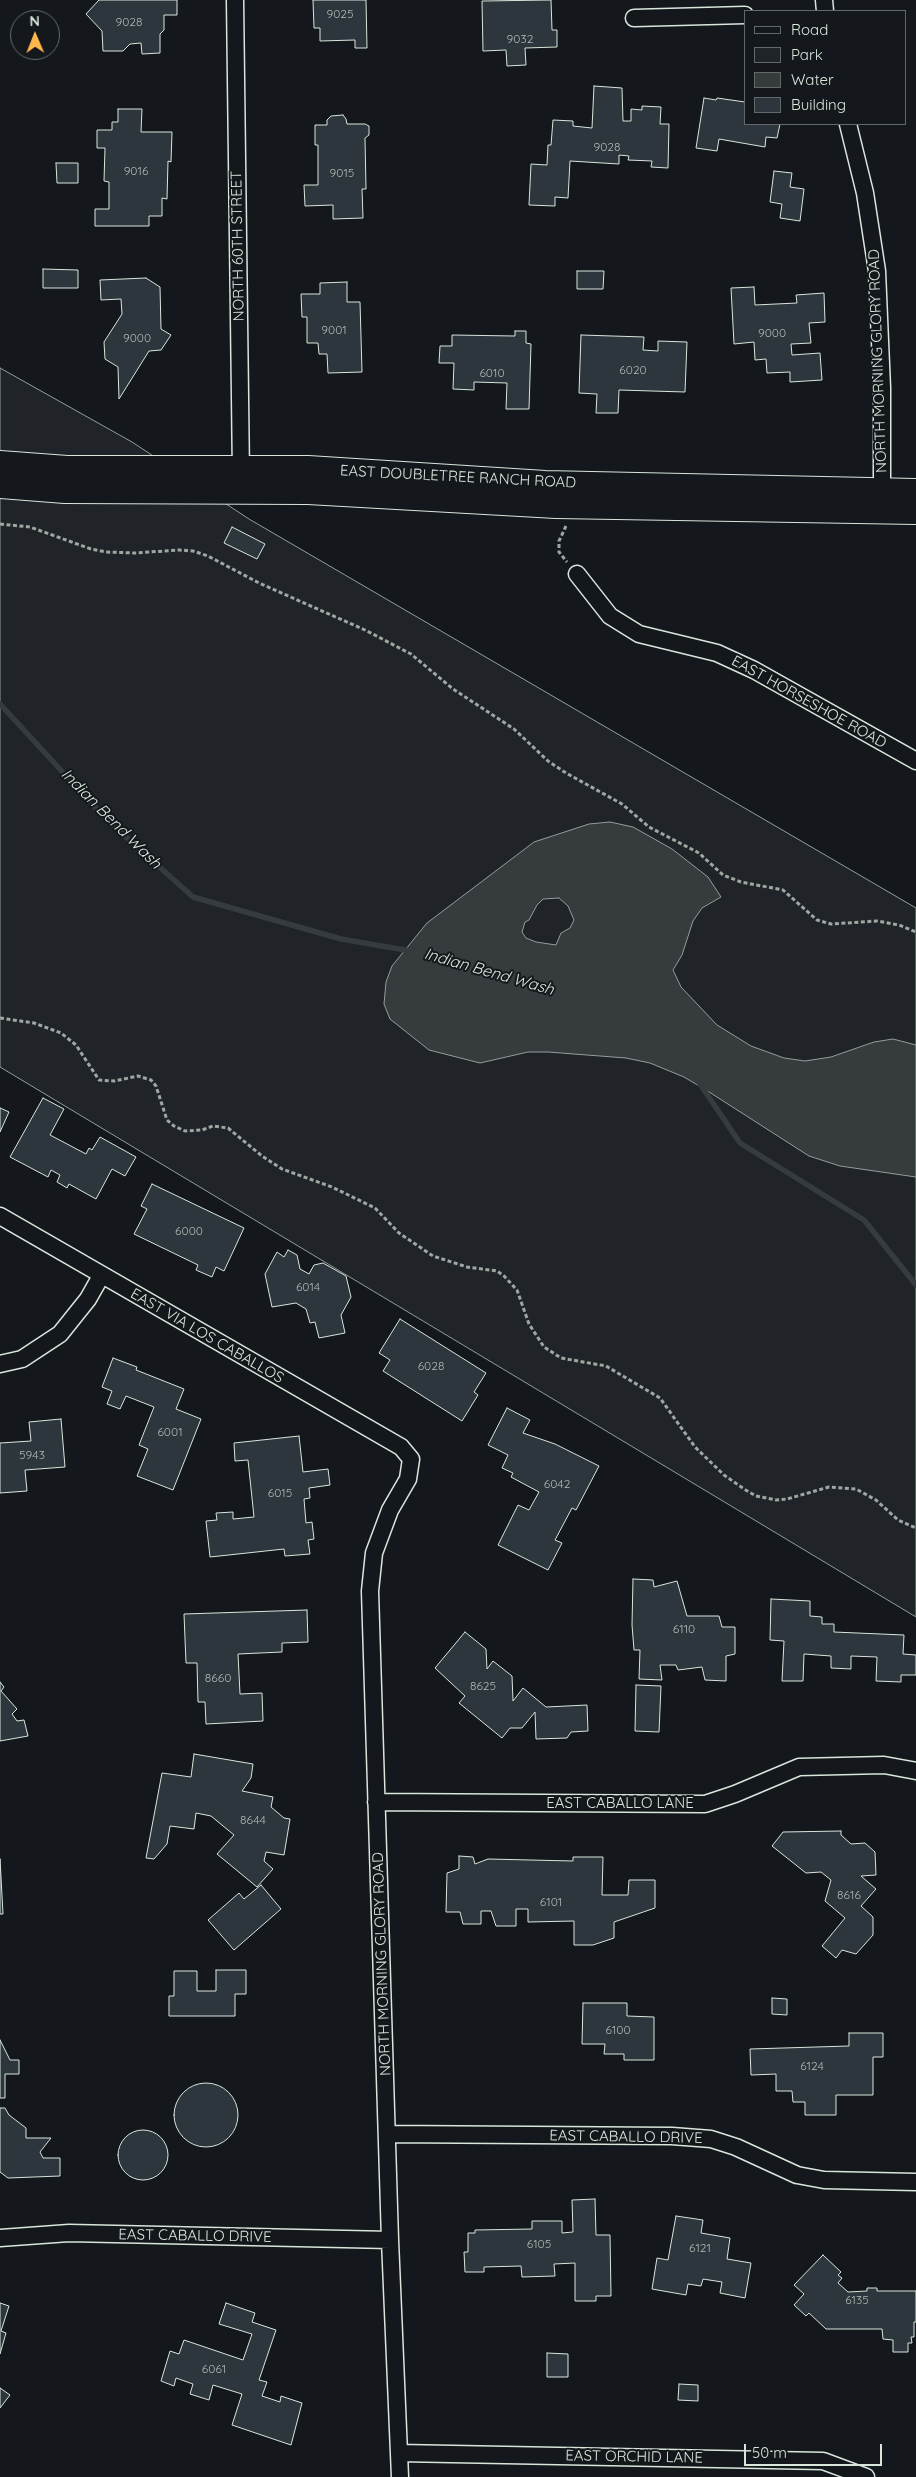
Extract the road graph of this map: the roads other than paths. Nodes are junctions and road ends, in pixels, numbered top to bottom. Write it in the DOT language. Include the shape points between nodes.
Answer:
graph roads {
  1 [pos="235,0"];
  2 [pos="744,15"];
  3 [pos="634,18"];
  4 [pos="848,125"];
  5 [pos="0,463"];
  6 [pos="241,468"];
  7 [pos="0,486"];
  8 [pos="241,491"];
  9 [pos="916,491"];
  10 [pos="556,495"];
  11 [pos="882,501"];
  12 [pos="916,512"];
  13 [pos="577,574"];
  14 [pos="916,761"];
  15 [pos="0,1216"];
  16 [pos="101,1276"];
  17 [pos="0,1364"];
  18 [pos="410,1459"];
  19 [pos="916,1771"];
  20 [pos="376,1802"];
  21 [pos="388,2134"];
  22 [pos="916,2182"];
  23 [pos="0,2238"];
  24 [pos="390,2240"];
  25 [pos="399,2453"];
  26 [pos="400,2477"];
  27 [pos="866,2477"];
  1 -- 6 [label="street, NORTH 60TH STREET"];
  2 -- 3 [label="street"];
  4 -- 11 [label="street, NORTH MORNING GLORY ROAD" via="865,194 877,271"];
  5 -- 6 [label="main road, EAST DOUBLETREE RANCH ROAD" via="67,468"];
  6 -- 8 [label="street, NORTH 60TH STREET"];
  6 -- 10 [label="main road, EAST DOUBLETREE RANCH ROAD" via="372,471"];
  7 -- 8 [label="main road, EAST DOUBLETREE RANCH ROAD" via="65,490"];
  8 -- 10 [label="main road, EAST DOUBLETREE RANCH ROAD"];
  9 -- 11 [label="main road, EAST DOUBLETREE RANCH ROAD"];
  10 -- 11 [label="main road, EAST DOUBLETREE RANCH ROAD"];
  10 -- 11 [label="main road, EAST DOUBLETREE RANCH ROAD" via="591,506"];
  11 -- 12 [label="main road, EAST DOUBLETREE RANCH ROAD"];
  13 -- 14 [label="street, EAST HORSESHOE ROAD" via="610,616 639,634 717,653"];
  15 -- 16 [label="street, EAST VIA LOS CABALLOS"];
  16 -- 17 [label="street" via="88,1300 60,1334 22,1359"];
  16 -- 18 [label="street, EAST VIA LOS CABALLOS" via="401,1447"];
  18 -- 20 [label="street, NORTH MORNING GLORY ROAD" via="408,1479 390,1510 374,1552 371,1582"];
  19 -- 20 [label="street, EAST CABALLO LANE" via="884,1765 799,1767 705,1804"];
  20 -- 21 [label="street, NORTH MORNING GLORY ROAD"];
  21 -- 22 [label="street, EAST CABALLO DRIVE" via="711,2139 798,2175 824,2180"];
  21 -- 24 [label="street, NORTH MORNING GLORY ROAD"];
  23 -- 24 [label="street, EAST CABALLO DRIVE" via="69,2233"];
  24 -- 25 [label="street, NORTH MORNING GLORY ROAD"];
  25 -- 26 [label="street, NORTH MORNING GLORY ROAD"];
  25 -- 27 [label="street, EAST ORCHID LANE" via="823,2461"];
}
